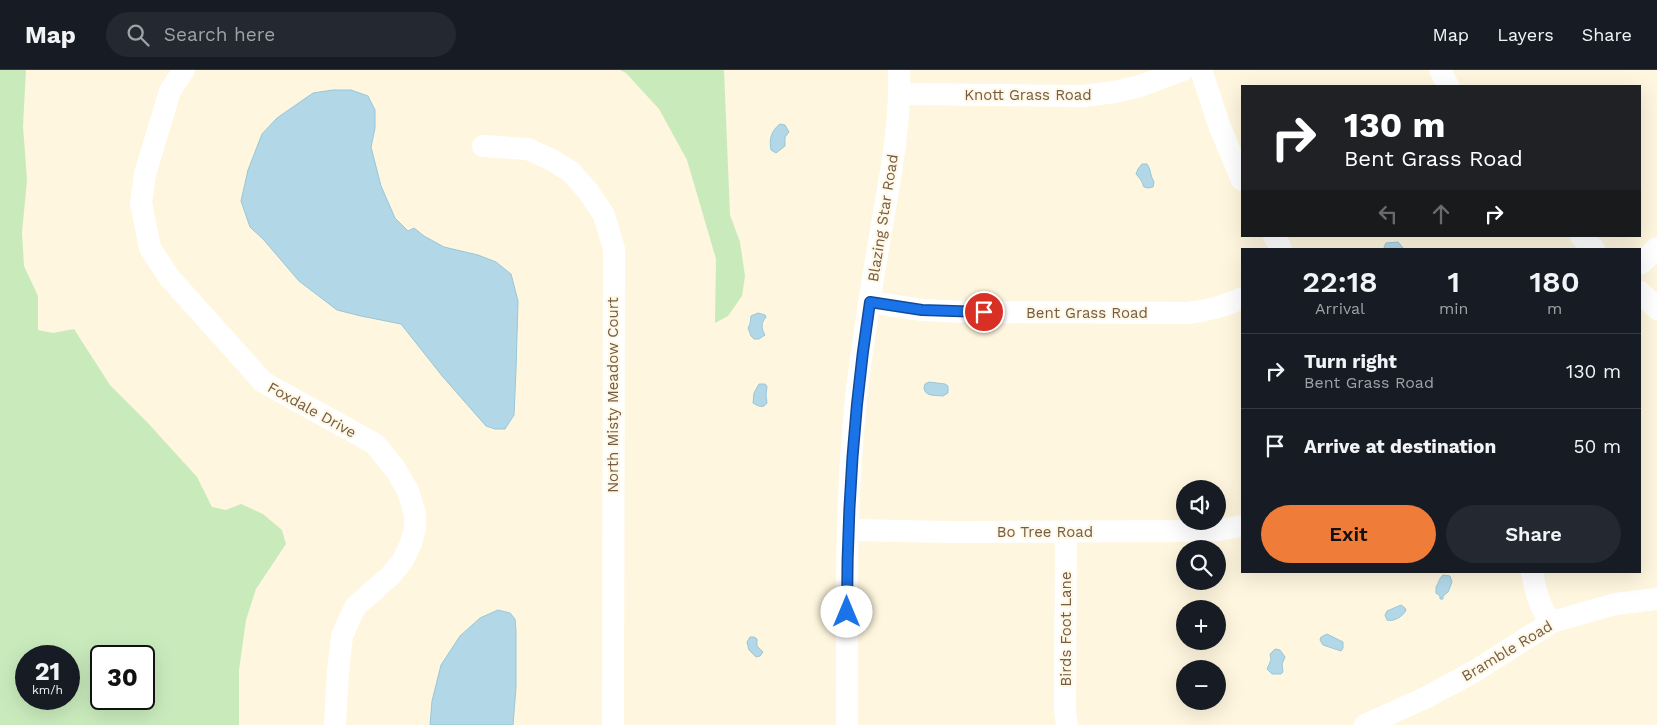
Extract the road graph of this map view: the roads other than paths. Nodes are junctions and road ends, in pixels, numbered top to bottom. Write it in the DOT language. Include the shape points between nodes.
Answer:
graph roads {
  1 [pos="184,70"];
  2 [pos="899,70"];
  3 [pos="1183,70"];
  4 [pos="1201,70"];
  5 [pos="1440,70"];
  6 [pos="1448,85"];
  7 [pos="900,94"];
  8 [pos="483,146"];
  9 [pos="1241,178"];
  10 [pos="1582,237"];
  11 [pos="1593,248"];
  12 [pos="1657,248"];
  13 [pos="1641,263"];
  14 [pos="1641,293"];
  15 [pos="1241,298"];
  16 [pos="870,302"];
  17 [pos="1657,309"];
  18 [pos="1241,526"];
  19 [pos="848,530"];
  20 [pos="1066,532"];
  21 [pos="1532,573"];
  22 [pos="1657,599"];
  23 [pos="1552,622"];
  24 [pos="335,725"];
  25 [pos="613,725"];
  26 [pos="847,725"];
  27 [pos="1067,725"];
  28 [pos="1365,725"];
  1 -- 24 [label="street, Foxdale Drive" via="170,91 145,174 141,203 150,248 169,277 263,382 375,444 408,491 415,514 411,543 403,560 355,608 342,636"];
  2 -- 7 [label="street, Blazing Star Road"];
  3 -- 7 [label="street, Knott Grass Road" via="1140,86 1083,96"];
  4 -- 9 [label="street"];
  5 -- 6 [label="street"];
  7 -- 16 [label="street, Blazing Star Road" via="888,198"];
  8 -- 25 [label="street, North Misty Meadow Court" via="528,149 571,172 604,215 614,249"];
  10 -- 11 [label="street"];
  12 -- 13 [label="street"];
  14 -- 17 [label="street"];
  15 -- 16 [label="street, Bent Grass Road" via="1213,310 1187,313 966,312 922,310"];
  16 -- 19 [label="street, Blazing Star Road" via="855,412"];
  18 -- 20 [label="street, Bo Tree Road" via="1196,531"];
  19 -- 20 [label="street, Bo Tree Road"];
  19 -- 26 [label="street, Blazing Star Road"];
  20 -- 27 [label="street, Birds Foot Lane"];
  21 -- 23 [label="street" via="1540,605"];
  22 -- 23 [label="street, Bramble Road" via="1616,604"];
  23 -- 28 [label="street, Bramble Road" via="1427,697"];
}
